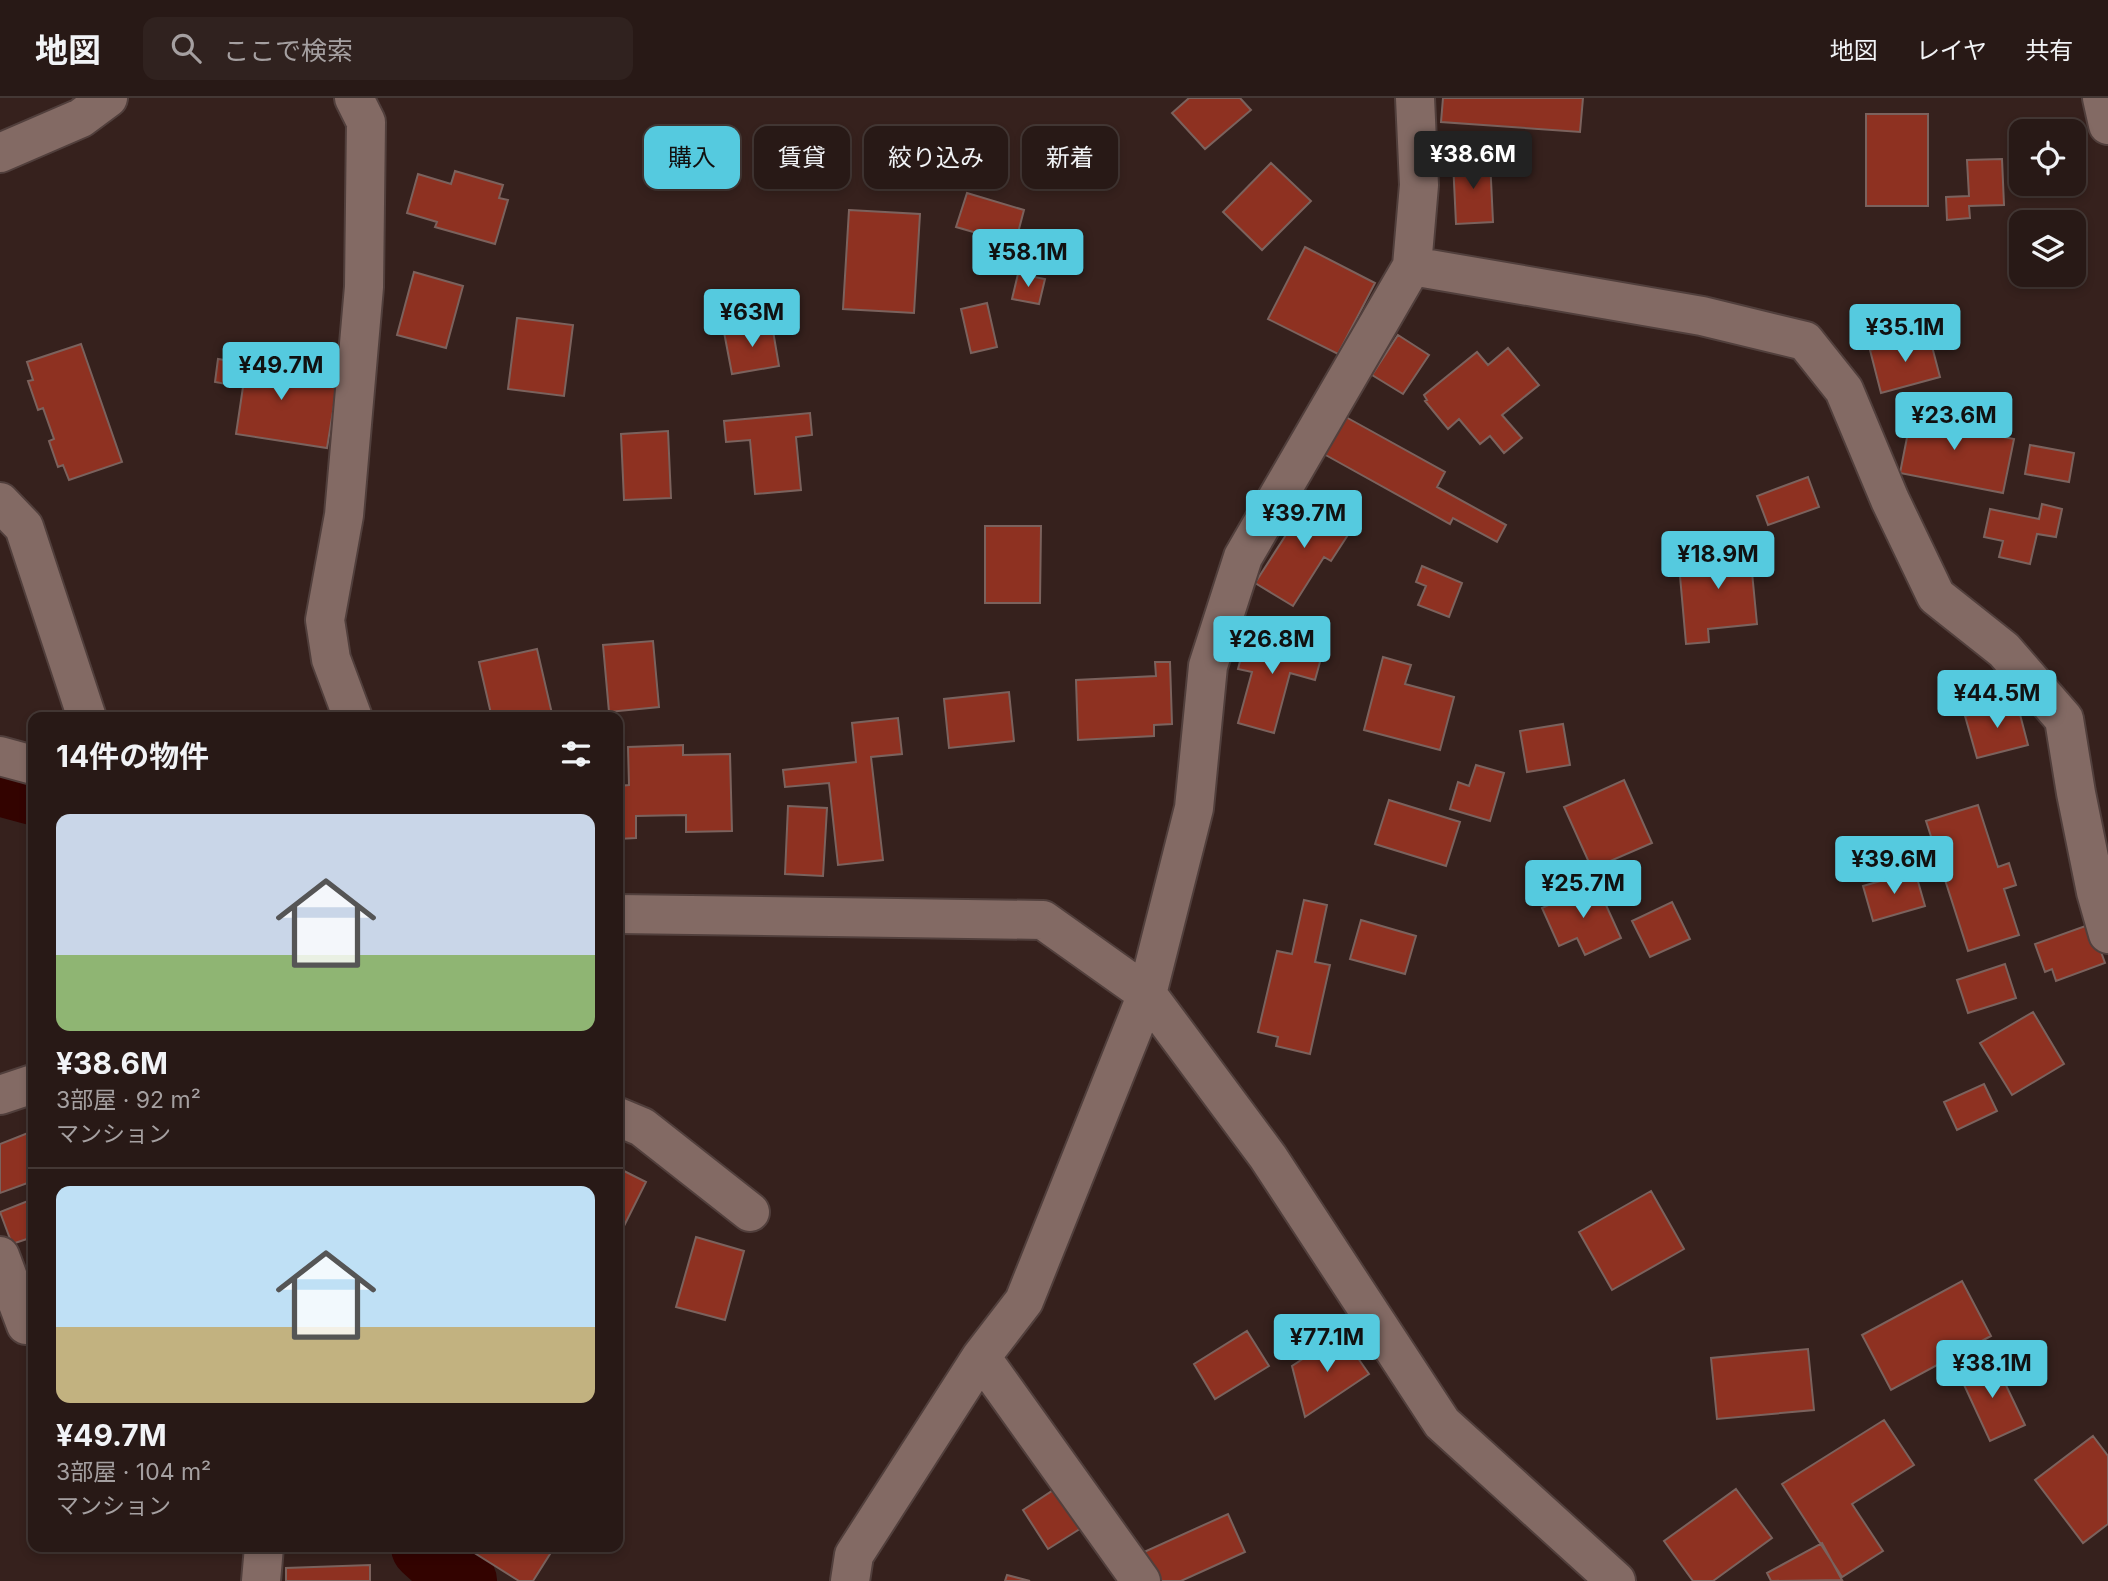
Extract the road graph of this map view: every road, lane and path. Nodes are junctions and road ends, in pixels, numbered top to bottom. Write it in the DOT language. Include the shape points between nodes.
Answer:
graph roads {
  1 [pos="108,98"];
  2 [pos="354,98"];
  3 [pos="1415,98"];
  4 [pos="2102,98"];
  5 [pos="2108,125"];
  6 [pos="0,153"];
  7 [pos="1412,266"];
  8 [pos="0,502"];
  9 [pos="85,712"];
  10 [pos="351,712"];
  11 [pos="0,756"];
  12 [pos="28,764"];
  13 [pos="623,914"];
  14 [pos="2108,934"];
  15 [pos="1147,995"];
  16 [pos="28,1086"];
  17 [pos="0,1095"];
  18 [pos="623,1119"];
  19 [pos="750,1212"];
  20 [pos="0,1256"];
  21 [pos="20,1327"];
  22 [pos="981,1357"];
  23 [pos="264,1552"];
  24 [pos="261,1581"];
  25 [pos="850,1581"];
  26 [pos="1141,1581"];
  27 [pos="1616,1581"];
  1 -- 6 [label="street" via="80,118"];
  2 -- 10 [label="street" via="366,122 364,288 344,515 325,620 331,659"];
  3 -- 7 [label="street" via="1419,184"];
  4 -- 5 [label="street"];
  7 -- 14 [label="street" via="1702,316 1805,341 1844,390 1936,596 2004,650 2064,719 2088,855"];
  7 -- 15 [label="street" via="1243,557 1208,666 1194,808"];
  8 -- 9 [label="street" via="24,527"];
  11 -- 12 [label="street"];
  13 -- 15 [label="street" via="1042,920"];
  15 -- 22 [label="street" via="1024,1301"];
  15 -- 27 [label="street" via="1268,1157 1442,1423"];
  16 -- 17 [label="street"];
  18 -- 19 [label="street" via="642,1127"];
  20 -- 21 [label="street"];
  22 -- 25 [label="street" via="854,1555"];
  22 -- 26 [label="street"];
  23 -- 24 [label="street"];
}
